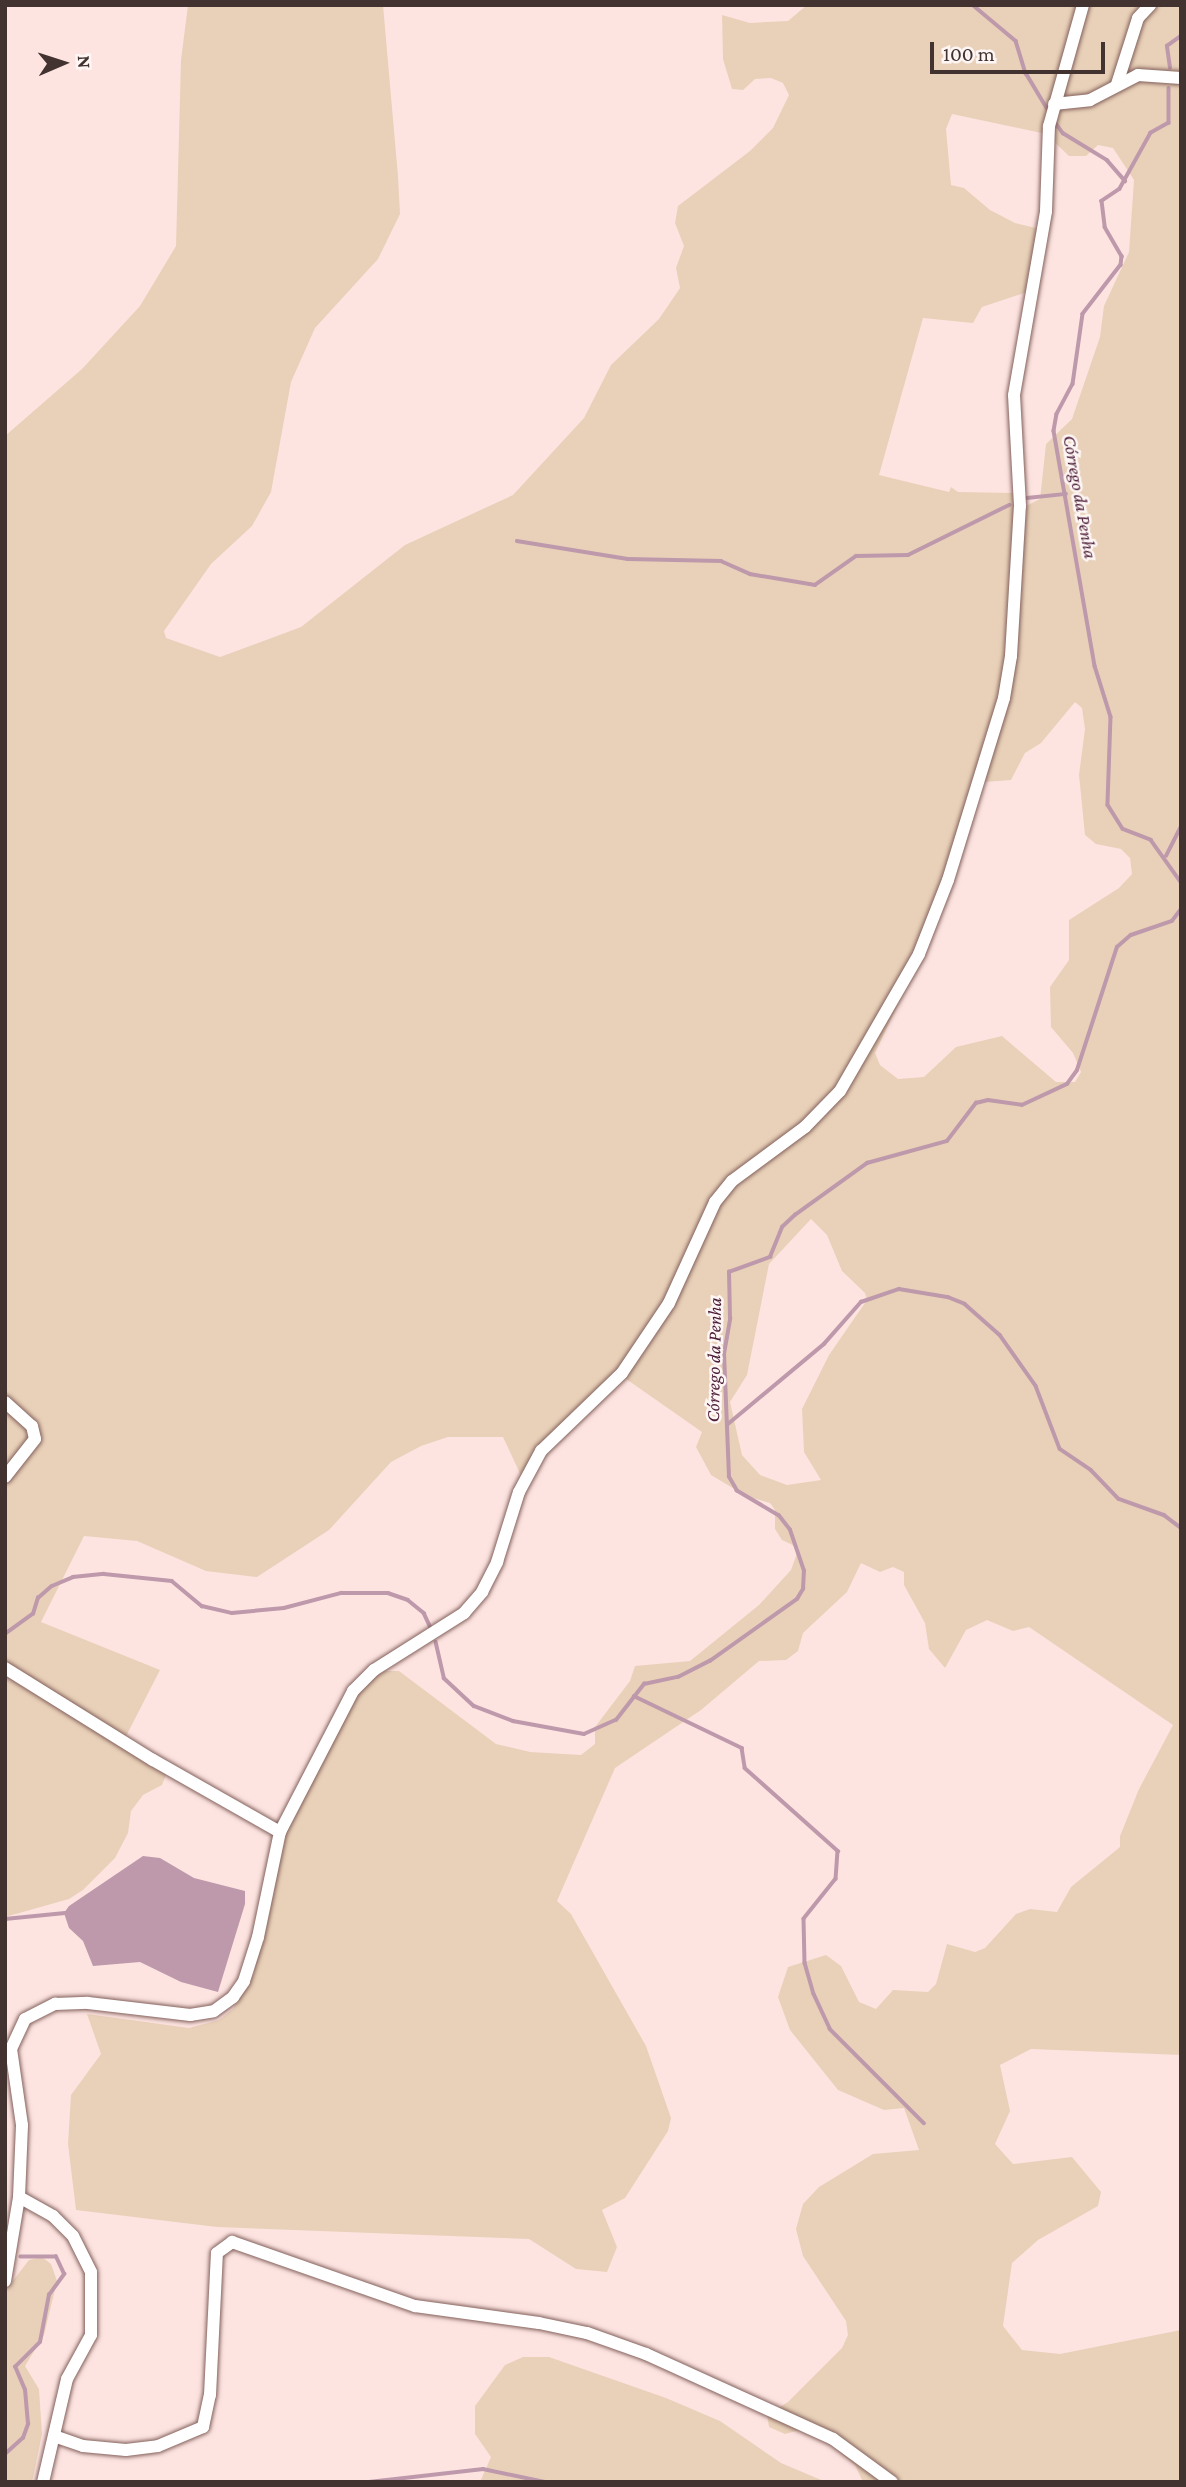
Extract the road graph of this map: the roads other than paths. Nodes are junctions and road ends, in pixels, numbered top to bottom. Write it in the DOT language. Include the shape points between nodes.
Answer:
graph roads {
  1 [pos="1083,5"];
  2 [pos="1150,5"];
  3 [pos="1181,78"];
  4 [pos="1117,84"];
  5 [pos="1054,104"];
  6 [pos="5,1402"];
  7 [pos="5,1477"];
  8 [pos="5,1668"];
  9 [pos="280,1832"];
  10 [pos="19,2197"];
  11 [pos="5,2281"];
  12 [pos="54,2436"];
  13 [pos="43,2482"];
  14 [pos="892,2482"];
  1 -- 5 [label="street"];
  2 -- 4 [label="street" via="1138,18"];
  3 -- 4 [label="street" via="1138,75"];
  4 -- 5 [label="street" via="1090,100"];
  5 -- 9 [label="street" via="1046,211 1014,396 1020,506 1011,656 1004,698 948,880 919,954 840,1091 805,1127 732,1181 715,1202 669,1303 622,1373 541,1451 519,1492 497,1562 482,1592 464,1613 374,1670 353,1691"];
  6 -- 7 [label="street" via="32,1426 35,1439"];
  8 -- 9 [label="street"];
  9 -- 10 [label="street" via="244,1981 233,1997 214,2011 190,2015 88,2003 55,2004 25,2019 11,2049 22,2125"];
  10 -- 11 [label="street"];
  10 -- 12 [label="street" via="53,2216 73,2236 91,2272 91,2335 67,2379"];
  12 -- 13 [label="street"];
  12 -- 14 [label="street" via="83,2446 126,2450 158,2446 202,2427 210,2395 217,2253 232,2242 415,2306 539,2323 587,2333 646,2354 833,2438"];
}
